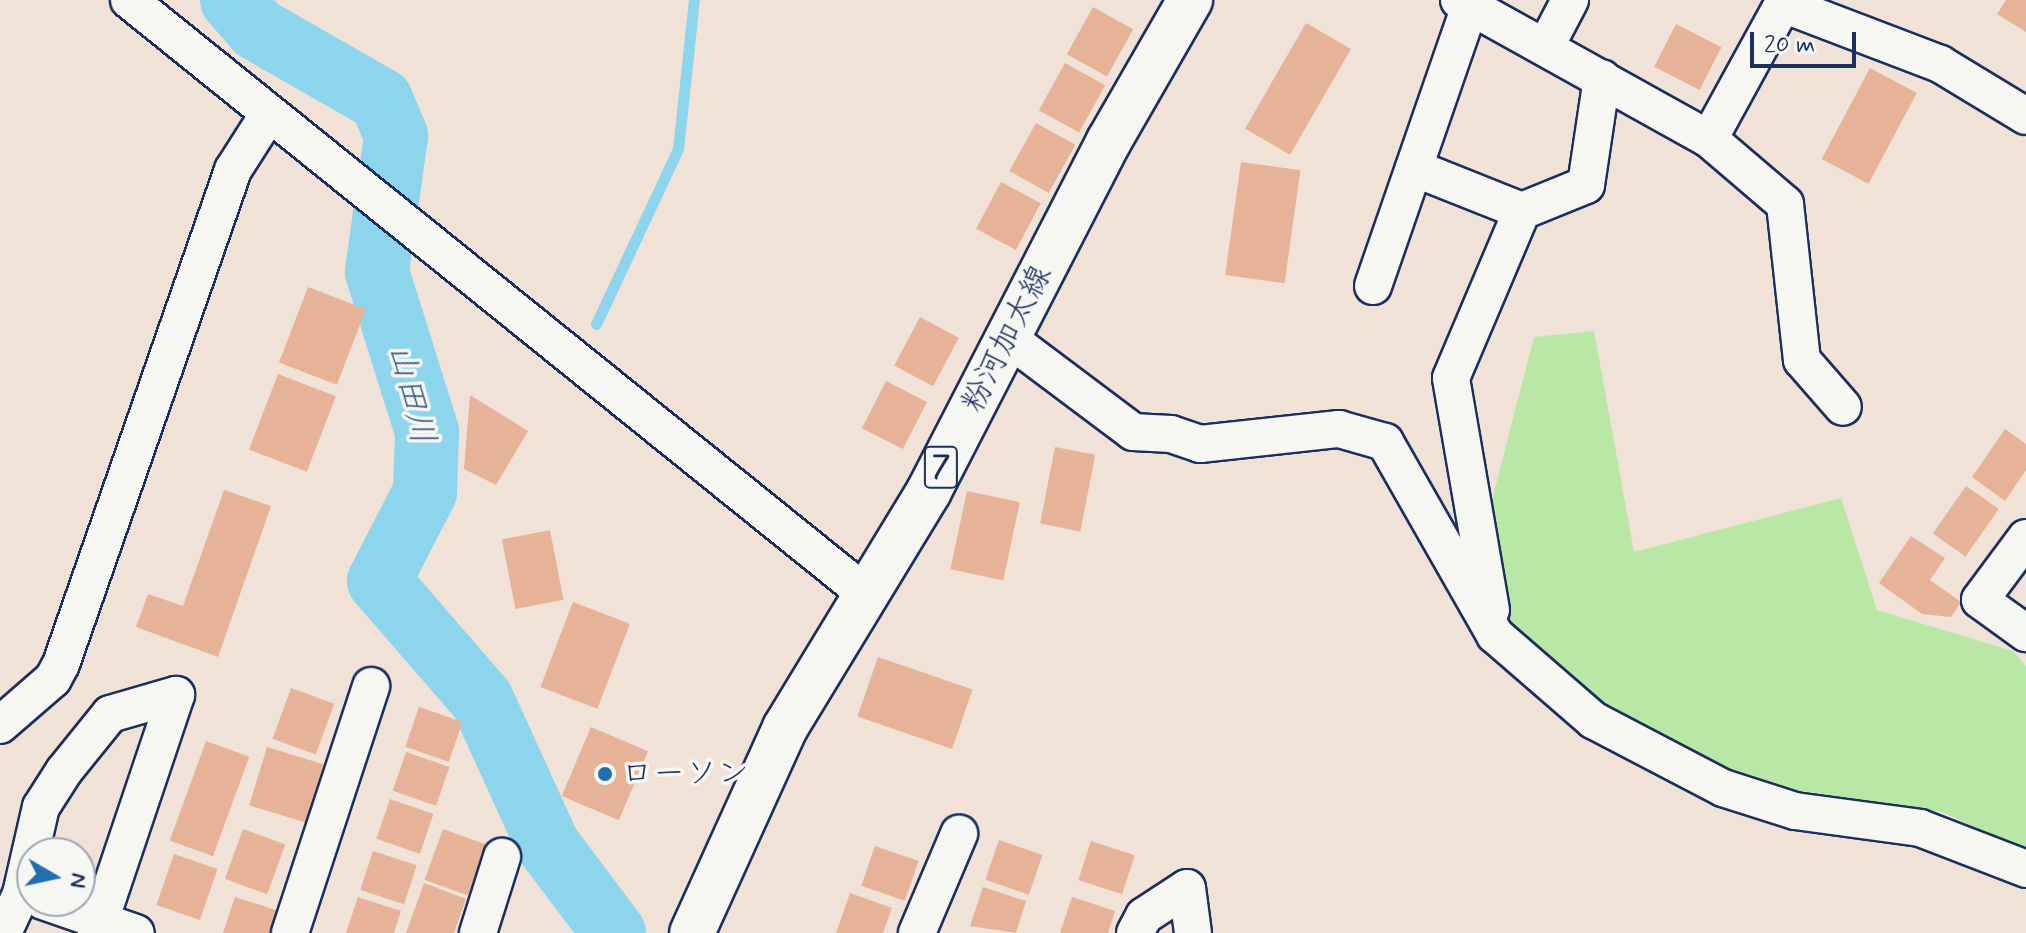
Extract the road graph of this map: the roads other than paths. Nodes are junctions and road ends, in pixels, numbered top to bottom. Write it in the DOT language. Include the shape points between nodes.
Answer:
graph roads {
  1 [pos="129,0"];
  2 [pos="1190,0"];
  3 [pos="1570,0"];
  4 [pos="1464,3"];
  5 [pos="1546,46"];
  6 [pos="1602,78"];
  7 [pos="268,115"];
  8 [pos="2026,116"];
  9 [pos="1709,139"];
  10 [pos="1414,168"];
  11 [pos="1522,211"];
  12 [pos="1373,286"];
  13 [pos="1008,338"];
  14 [pos="1843,407"];
  15 [pos="2026,538"];
  16 [pos="865,593"];
  17 [pos="2026,633"];
  18 [pos="1495,635"];
  19 [pos="371,686"];
  20 [pos="0,725"];
  21 [pos="959,834"];
  22 [pos="35,837"];
  23 [pos="502,857"];
  24 [pos="2026,869"];
  25 [pos="16,909"];
  26 [pos="75,917"];
  27 [pos="98,927"];
  28 [pos="3,933"];
  29 [pos="136,933"];
  30 [pos="290,933"];
  31 [pos="478,933"];
  32 [pos="692,933"];
  33 [pos="917,933"];
  34 [pos="1135,933"];
  35 [pos="1193,933"];
  1 -- 7 [label="street"];
  2 -- 13 [label="main road, 粉河加太線 / 7"];
  3 -- 5 [label="street"];
  4 -- 5 [label="street"];
  4 -- 10 [label="street"];
  5 -- 6 [label="street"];
  6 -- 9 [label="street"];
  6 -- 11 [label="street" via="1586,185"];
  7 -- 16 [label="street"];
  7 -- 20 [label="street" via="233,170 61,664 53,679"];
  8 -- 9 [label="street" via="1940,64 1783,4"];
  9 -- 14 [label="street" via="1785,204 1802,360"];
  10 -- 11 [label="street"];
  10 -- 12 [label="street"];
  11 -- 18 [label="street" via="1451,378"];
  13 -- 16 [label="main road, 粉河加太線 / 7" via="929,491"];
  13 -- 18 [label="street" via="1133,432 1171,434 1200,444 1339,429 1385,442"];
  15 -- 17 [label="street" via="1980,600"];
  16 -- 32 [label="main road, 粉河加太線 / 7" via="785,728"];
  18 -- 24 [label="street" via="1593,720 1723,788 1795,811 1920,828"];
  19 -- 30 [label="street"];
  21 -- 33 [label="street"];
  22 -- 27 [label="street" via="41,807 110,714 176,695"];
  23 -- 31 [label="street"];
  25 -- 28 [label="street"];
  26 -- 27 [label="street"];
  27 -- 29 [label="street"];
  34 -- 35 [label="street" via="1144,916 1187,888"];
}
